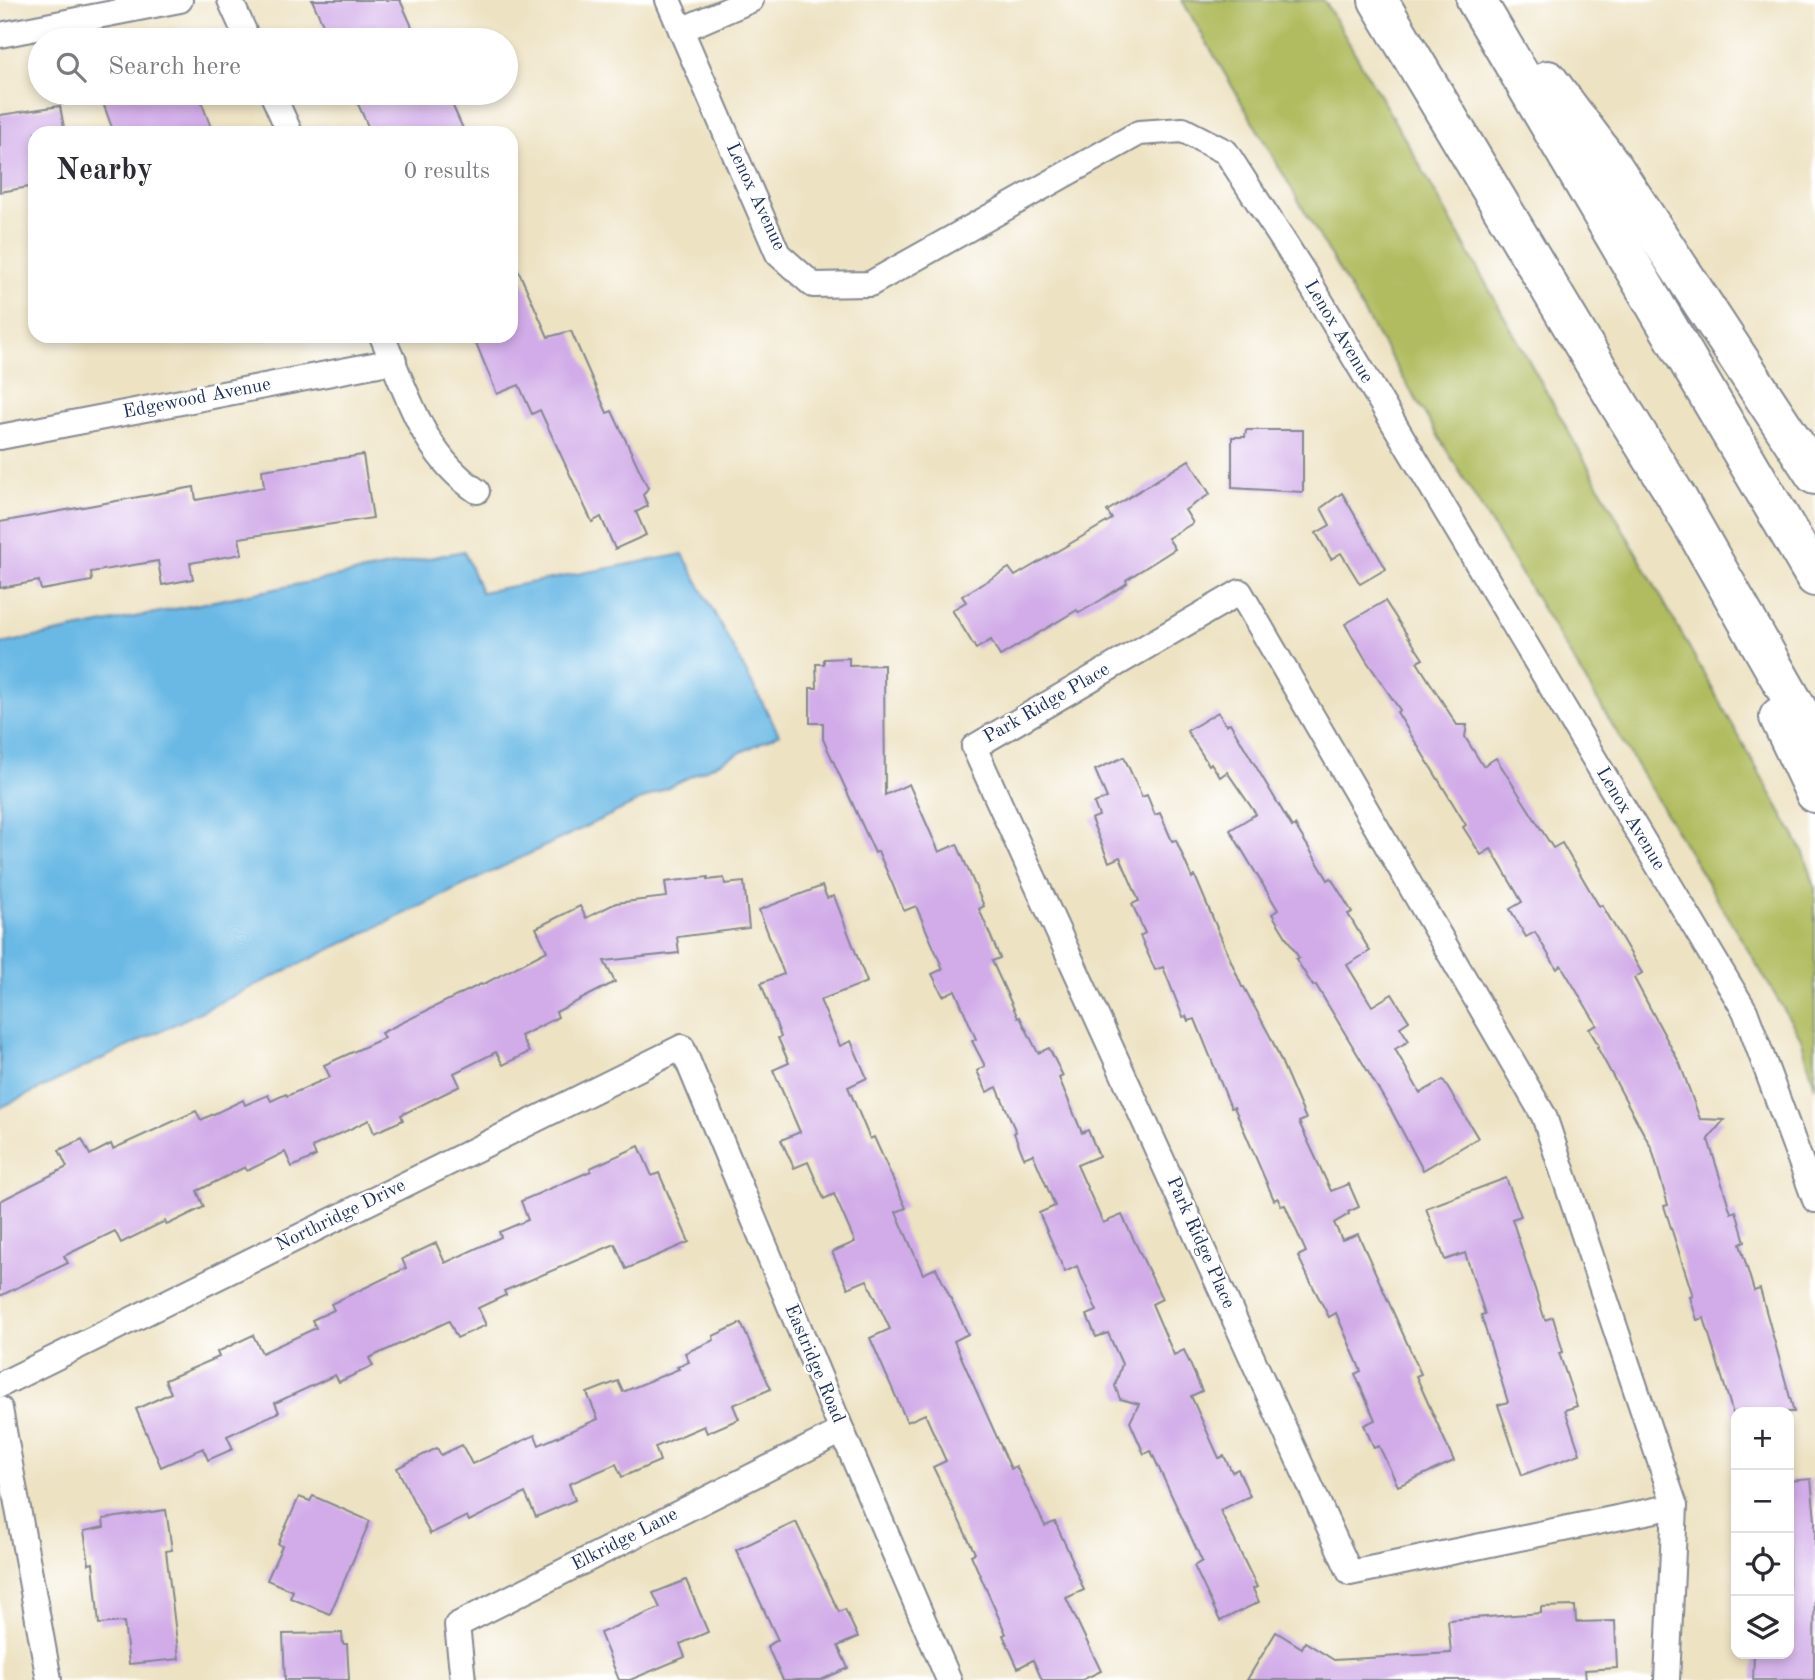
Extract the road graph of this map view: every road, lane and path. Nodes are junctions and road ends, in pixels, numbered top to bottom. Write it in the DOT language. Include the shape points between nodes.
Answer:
graph roads {
  1 [pos="180,0"];
  2 [pos="230,0"];
  3 [pos="668,0"];
  4 [pos="751,0"];
  5 [pos="1378,0"];
  6 [pos="1476,0"];
  7 [pos="1488,0"];
  8 [pos="36,28"];
  9 [pos="243,28"];
  10 [pos="28,30"];
  11 [pos="681,30"];
  12 [pos="0,35"];
  13 [pos="277,105"];
  14 [pos="287,126"];
  15 [pos="385,343"];
  16 [pos="394,362"];
  17 [pos="0,437"];
  18 [pos="1815,475"];
  19 [pos="477,491"];
  20 [pos="1676,496"];
  21 [pos="1815,577"];
  22 [pos="1815,740"];
  23 [pos="1815,793"];
  24 [pos="682,1047"];
  25 [pos="1815,1200"];
  26 [pos="0,1385"];
  27 [pos="0,1409"];
  28 [pos="842,1431"];
  29 [pos="1675,1506"];
  30 [pos="49,1680"];
  31 [pos="463,1680"];
  32 [pos="950,1680"];
  33 [pos="1667,1680"];
  1 -- 8 [label="street"];
  2 -- 9 [label="street"];
  3 -- 11 [label="street, Lenox Avenue"];
  4 -- 11 [label="street"];
  5 -- 20 [label="highway"];
  6 -- 21 [label="highway"];
  7 -- 18 [label="highway" via="1612,167"];
  10 -- 12 [label="street"];
  11 -- 25 [label="street, Lenox Avenue" via="778,254 813,285 870,284 1139,133 1183,130 1226,152 1745,1012"];
  13 -- 14 [label="street"];
  15 -- 16 [label="street"];
  16 -- 17 [label="street, Edgewood Avenue"];
  16 -- 19 [label="street" via="436,454"];
  20 -- 22 [label="highway"];
  20 -- 23 [label="highway"];
  24 -- 26 [label="street, Northridge Drive"];
  24 -- 28 [label="street, Eastridge Road"];
  27 -- 30 [label="street"];
  28 -- 31 [label="street, Elkridge Lane" via="457,1625"];
  28 -- 32 [label="street, Eastridge Road"];
  29 -- 29 [label="street, Park Ridge Place" via="1544,1116 1240,592 974,747 1350,1573"];
  29 -- 33 [label="street, Park Ridge Place"];
}
